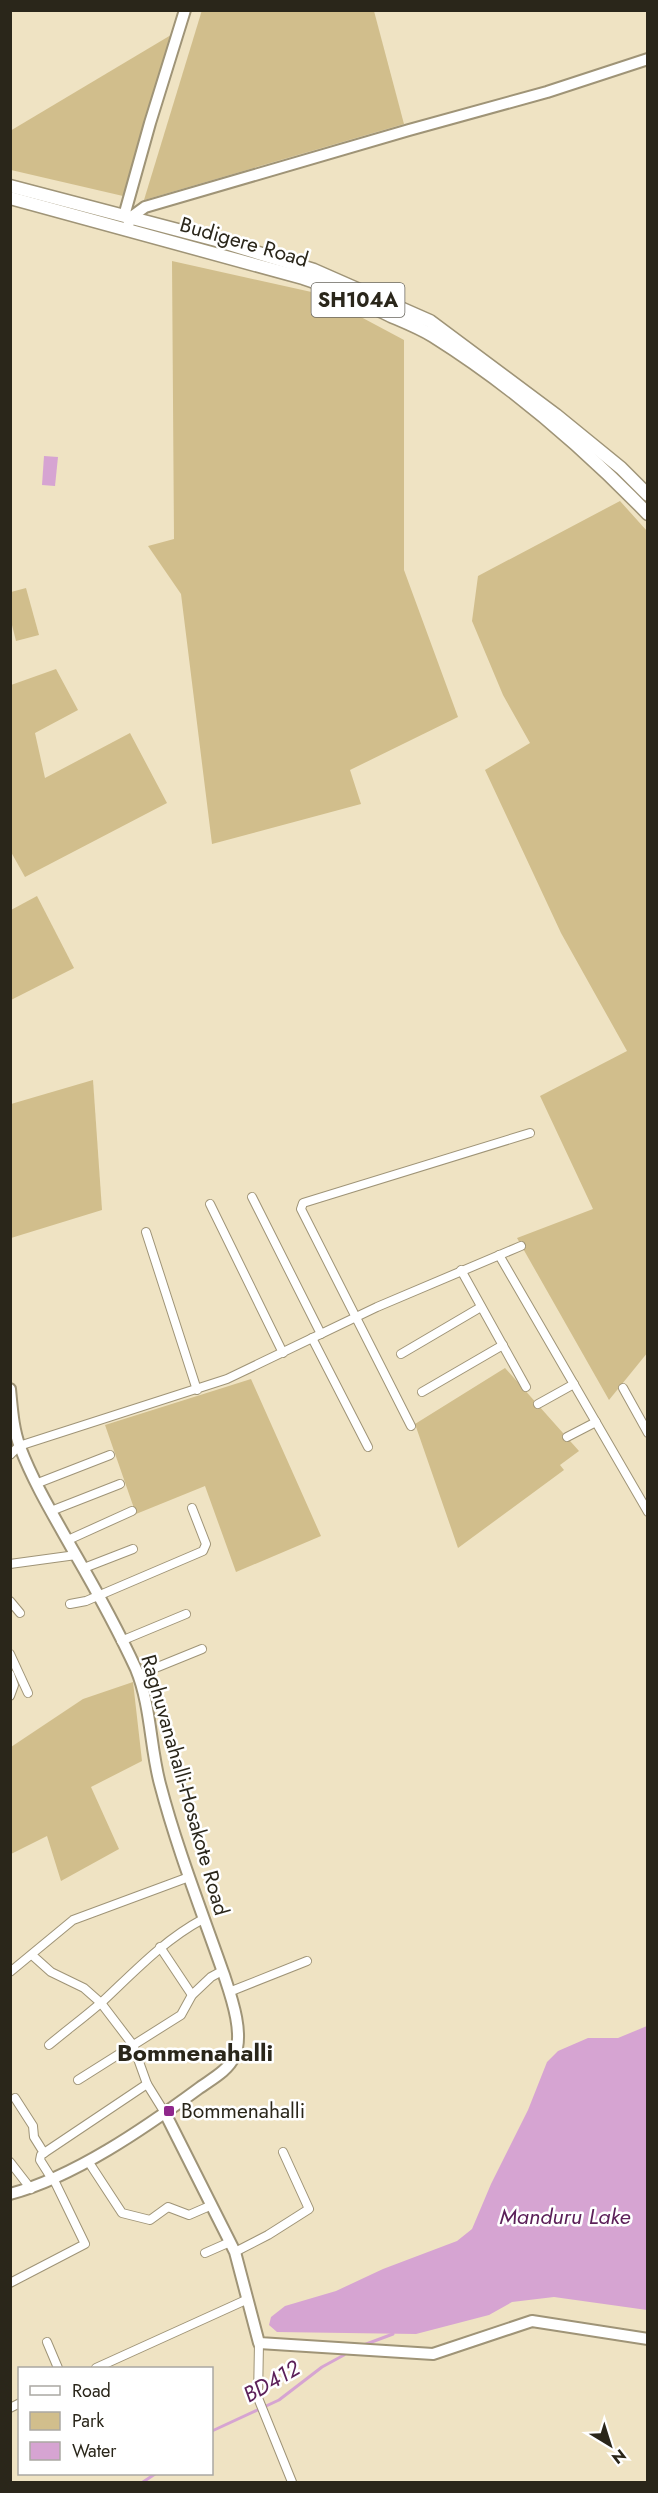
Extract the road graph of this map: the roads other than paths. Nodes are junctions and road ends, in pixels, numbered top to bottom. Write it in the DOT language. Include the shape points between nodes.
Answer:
graph roads {
  1 [pos="185,10"];
  2 [pos="648,58"];
  3 [pos="10,186"];
  4 [pos="10,198"];
  5 [pos="127,221"];
  6 [pos="648,495"];
  7 [pos="648,514"];
  8 [pos="530,1133"];
  9 [pos="252,1197"];
  10 [pos="210,1204"];
  11 [pos="146,1232"];
  12 [pos="521,1246"];
  13 [pos="499,1255"];
  14 [pos="461,1270"];
  15 [pos="481,1307"];
  16 [pos="356,1317"];
  17 [pos="321,1334"];
  18 [pos="312,1338"];
  19 [pos="503,1345"];
  20 [pos="283,1353"];
  21 [pos="400,1354"];
  22 [pos="574,1384"];
  23 [pos="526,1387"];
  24 [pos="623,1388"];
  25 [pos="10,1389"];
  26 [pos="197,1390"];
  27 [pos="422,1392"];
  28 [pos="538,1404"];
  29 [pos="596,1422"];
  30 [pos="411,1426"];
  31 [pos="648,1433"];
  32 [pos="567,1437"];
  33 [pos="16,1440"];
  34 [pos="368,1447"];
  35 [pos="10,1455"];
  36 [pos="110,1455"];
  37 [pos="38,1483"];
  38 [pos="120,1484"];
  39 [pos="192,1508"];
  40 [pos="51,1511"];
  41 [pos="132,1511"];
  42 [pos="648,1512"];
  43 [pos="68,1540"];
  44 [pos="133,1549"];
  45 [pos="76,1555"];
  46 [pos="11,1565"];
  47 [pos="84,1568"];
  48 [pos="98,1596"];
  49 [pos="10,1601"];
  50 [pos="70,1604"];
  51 [pos="20,1613"];
  52 [pos="186,1614"];
  53 [pos="121,1641"];
  54 [pos="202,1648"];
  55 [pos="10,1654"];
  56 [pos="10,1674"];
  57 [pos="138,1675"];
  58 [pos="28,1693"];
  59 [pos="11,1694"];
  60 [pos="189,1877"];
  61 [pos="203,1919"];
  62 [pos="160,1947"];
  63 [pos="32,1954"];
  64 [pos="307,1962"];
  65 [pos="222,1971"];
  66 [pos="10,1972"];
  67 [pos="230,1992"];
  68 [pos="192,1995"];
  69 [pos="101,2003"];
  70 [pos="49,2045"];
  71 [pos="133,2045"];
  72 [pos="78,2080"];
  73 [pos="147,2084"];
  74 [pos="15,2098"];
  75 [pos="165,2113"];
  76 [pos="283,2152"];
  77 [pos="44,2153"];
  78 [pos="88,2161"];
  79 [pos="10,2162"];
  80 [pos="52,2179"];
  81 [pos="31,2189"];
  82 [pos="10,2194"];
  83 [pos="210,2206"];
  84 [pos="233,2247"];
  85 [pos="205,2253"];
  86 [pos="10,2283"];
  87 [pos="248,2299"];
  88 [pos="648,2339"];
  89 [pos="47,2342"];
  90 [pos="259,2343"];
  91 [pos="58,2367"];
  92 [pos="98,2367"];
  93 [pos="292,2482"];
  1 -- 5 [label="main road" via="150,123"];
  2 -- 5 [label="main road" via="547,92 145,207"];
  3 -- 5 [label="main road, Budigere Road / SH104A"];
  4 -- 5 [label="main road, Budigere Road / SH104A"];
  5 -- 6 [label="main road, Budigere Road / SH104A" via="216,240 314,270 430,321 556,415"];
  5 -- 7 [label="main road, Budigere Road / SH104A" via="327,286 431,335 550,424"];
  8 -- 16 [label="street" via="303,1203 301,1209"];
  9 -- 17 [label="street"];
  10 -- 20 [label="street"];
  11 -- 26 [label="street"];
  12 -- 13 [label="street"];
  13 -- 14 [label="street"];
  13 -- 22 [label="street"];
  14 -- 15 [label="street"];
  14 -- 16 [label="street"];
  15 -- 19 [label="street"];
  15 -- 21 [label="street"];
  16 -- 17 [label="street"];
  16 -- 30 [label="street"];
  17 -- 18 [label="street"];
  18 -- 20 [label="street"];
  18 -- 34 [label="street"];
  19 -- 23 [label="street"];
  19 -- 27 [label="street"];
  20 -- 26 [label="street"];
  22 -- 28 [label="street"];
  22 -- 29 [label="street"];
  24 -- 31 [label="street"];
  25 -- 33 [label="main road, Raghuvanahalli-Hosakote Road"];
  26 -- 33 [label="street"];
  29 -- 32 [label="street"];
  29 -- 42 [label="street"];
  33 -- 35 [label="street"];
  33 -- 37 [label="main road, Raghuvanahalli-Hosakote Road"];
  36 -- 37 [label="street"];
  37 -- 40 [label="main road, Raghuvanahalli-Hosakote Road"];
  38 -- 40 [label="street"];
  39 -- 48 [label="street" via="207,1544 205,1550"];
  40 -- 43 [label="main road, Raghuvanahalli-Hosakote Road"];
  41 -- 43 [label="street"];
  43 -- 45 [label="main road, Raghuvanahalli-Hosakote Road"];
  44 -- 47 [label="street"];
  45 -- 46 [label="street"];
  45 -- 47 [label="main road, Raghuvanahalli-Hosakote Road"];
  47 -- 48 [label="main road, Raghuvanahalli-Hosakote Road"];
  48 -- 50 [label="street"];
  48 -- 53 [label="main road, Raghuvanahalli-Hosakote Road"];
  49 -- 51 [label="street"];
  52 -- 53 [label="street"];
  53 -- 57 [label="main road, Raghuvanahalli-Hosakote Road"];
  54 -- 57 [label="street"];
  55 -- 58 [label="street"];
  56 -- 59 [label="street"];
  57 -- 60 [label="main road, Raghuvanahalli-Hosakote Road" via="160,1784"];
  60 -- 61 [label="main road, Raghuvanahalli-Hosakote Road"];
  60 -- 63 [label="street" via="73,1920"];
  61 -- 62 [label="street"];
  61 -- 65 [label="main road, Raghuvanahalli-Hosakote Road"];
  62 -- 68 [label="street"];
  62 -- 69 [label="street"];
  63 -- 66 [label="street"];
  63 -- 69 [label="street" via="51,1972 84,1988"];
  64 -- 67 [label="street"];
  65 -- 67 [label="main road, Raghuvanahalli-Hosakote Road"];
  65 -- 68 [label="street"];
  67 -- 75 [label="main road, Raghuvanahalli-Hosakote Road" via="236,2016 235,2056 226,2068"];
  68 -- 71 [label="street" via="181,2015"];
  69 -- 70 [label="street"];
  69 -- 71 [label="street"];
  71 -- 72 [label="street"];
  71 -- 73 [label="street"];
  73 -- 75 [label="street"];
  73 -- 77 [label="street"];
  74 -- 77 [label="street"];
  75 -- 78 [label="main road, Raghuvanahalli-Hosakote Road"];
  75 -- 83 [label="main road"];
  76 -- 84 [label="street" via="309,2209 268,2235"];
  77 -- 80 [label="street" via="40,2160"];
  78 -- 80 [label="main road, Raghuvanahalli-Hosakote Road"];
  78 -- 83 [label="street" via="122,2213 150,2220 168,2207 189,2215"];
  79 -- 81 [label="street"];
  80 -- 81 [label="main road, Raghuvanahalli-Hosakote Road"];
  80 -- 86 [label="street" via="85,2244"];
  81 -- 82 [label="main road, Raghuvanahalli-Hosakote Road"];
  83 -- 84 [label="main road"];
  84 -- 85 [label="street"];
  84 -- 87 [label="main road"];
  87 -- 90 [label="main road"];
  87 -- 92 [label="street"];
  88 -- 90 [label="main road" via="532,2321 433,2354"];
  89 -- 91 [label="street"];
  90 -- 93 [label="street" via="258,2398"];
}
